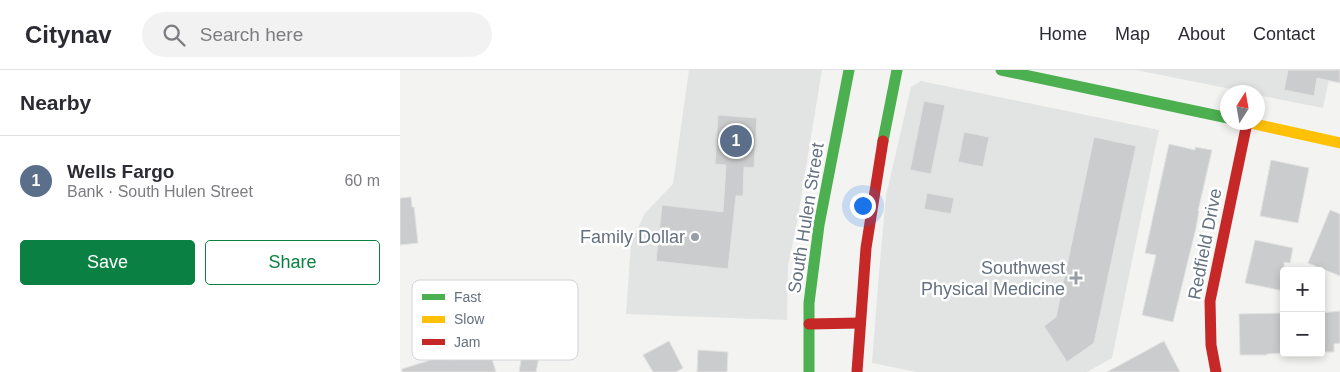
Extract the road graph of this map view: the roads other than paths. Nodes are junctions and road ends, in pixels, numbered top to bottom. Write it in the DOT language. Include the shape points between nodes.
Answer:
graph roads {
  1 [pos="849,70"];
  2 [pos="897,70"];
  3 [pos="1001,70"];
  4 [pos="1220,116"];
  5 [pos="1265,127"];
  6 [pos="1246,130"];
  7 [pos="1340,143"];
  8 [pos="860,323"];
  9 [pos="809,324"];
  10 [pos="809,372"];
  11 [pos="857,372"];
  12 [pos="1216,372"];
  1 -- 9 [label="main road, South Hulen Street" via="819,225"];
  2 -- 8 [label="main road" via="866,248"];
  3 -- 4 [label="main road"];
  5 -- 7 [label="main road"];
  6 -- 12 [label="main road, Redfield Drive" via="1210,301 1211,345"];
  8 -- 9 [label="main road"];
  8 -- 11 [label="main road"];
  9 -- 10 [label="main road, South Hulen Street"];
}
